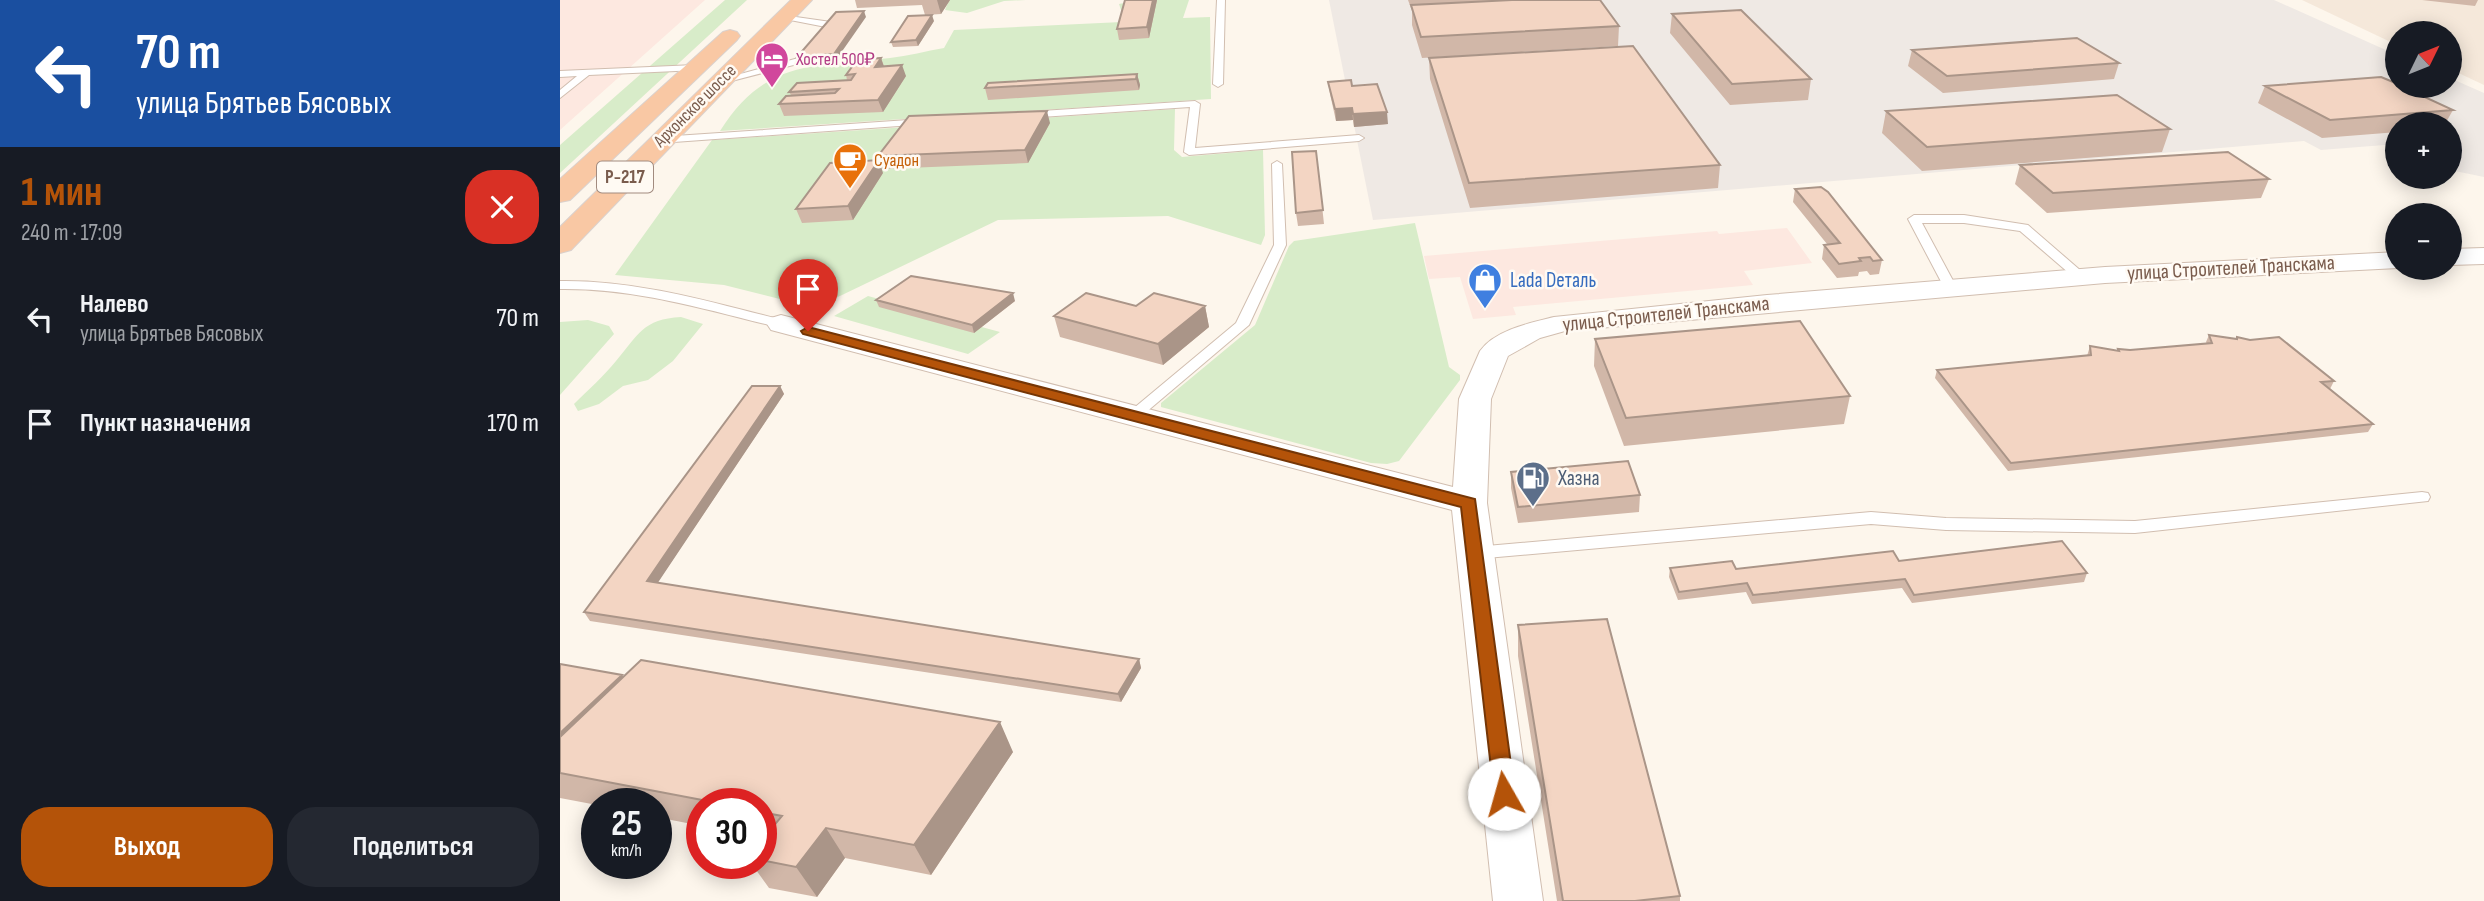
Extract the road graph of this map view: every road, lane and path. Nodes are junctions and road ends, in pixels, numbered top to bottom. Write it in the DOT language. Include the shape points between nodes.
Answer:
graph roads {
  1 [pos="802,0"];
  2 [pos="1221,0"];
  3 [pos="785,17"];
  4 [pos="742,25"];
  5 [pos="831,25"];
  6 [pos="802,60"];
  7 [pos="695,68"];
  8 [pos="588,72"];
  9 [pos="560,74"];
  10 [pos="719,81"];
  11 [pos="1218,83"];
  12 [pos="563,91"];
  13 [pos="1018,116"];
  14 [pos="936,121"];
  15 [pos="1359,138"];
  16 [pos="660,140"];
  17 [pos="1277,164"];
  18 [pos="560,194"];
  19 [pos="560,244"];
  20 [pos="2484,256"];
  21 [pos="2462,257"];
  22 [pos="2385,261"];
  23 [pos="2082,277"];
  24 [pos="560,285"];
  25 [pos="1951,288"];
  26 [pos="781,324"];
  27 [pos="1133,416"];
  28 [pos="2422,496"];
  29 [pos="1469,503"];
  30 [pos="1475,554"];
  31 [pos="1518,901"];
  1 -- 3 [label="highway, Архонское шоссе / Р-217"];
  2 -- 11 [label="lane"];
  3 -- 5 [label="lane"];
  3 -- 10 [label="highway, Архонское шоссе / Р-217"];
  4 -- 7 [label="highway, Архонское шоссе / Р-217"];
  6 -- 10 [label="lane"];
  7 -- 8 [label="lane"];
  7 -- 18 [label="highway, Архонское шоссе / Р-217"];
  8 -- 9 [label="lane"];
  8 -- 12 [label="lane"];
  10 -- 16 [label="highway, Архонское шоссе / Р-217"];
  13 -- 15 [label="lane" via="1195,104 1189,152"];
  14 -- 16 [label="lane"];
  16 -- 19 [label="highway, Архонское шоссе / Р-217"];
  17 -- 27 [label="lane" via="1279,245 1242,325"];
  20 -- 21 [label="street"];
  22 -- 23 [label="street, улица Строителей Транскама"];
  23 -- 25 [label="street, улица Строителей Транскама"];
  23 -- 25 [label="lane" via="2024,228 1964,219 1914,219"];
  24 -- 26 [label="lane" via="647,289"];
  25 -- 29 [label="street, улица Строителей Транскама" via="1564,323 1530,332 1495,351 1475,399"];
  26 -- 27 [label="street"];
  27 -- 29 [label="street"];
  28 -- 30 [label="lane" via="2135,527 1871,518"];
  29 -- 30 [label="street, улица Строителей Транскама"];
  30 -- 31 [label="street, улица Строителей Транскама"];
}
